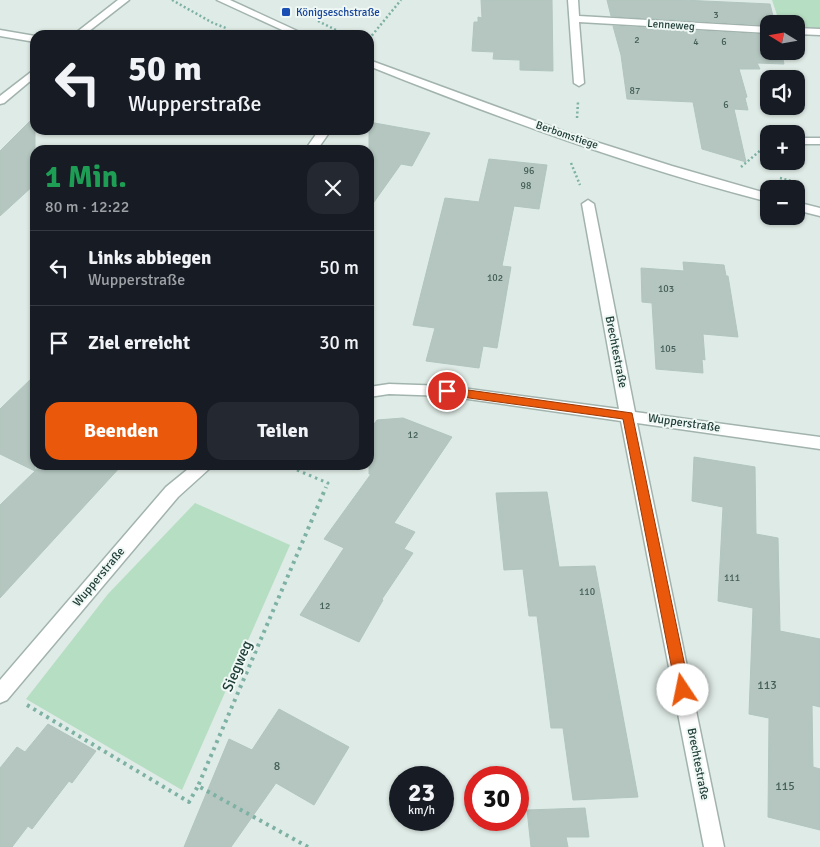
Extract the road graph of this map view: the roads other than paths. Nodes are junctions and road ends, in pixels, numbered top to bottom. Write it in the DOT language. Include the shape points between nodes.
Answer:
graph roads {
  1 [pos="124,0"];
  2 [pos="222,0"];
  3 [pos="573,0"];
  4 [pos="574,19"];
  5 [pos="760,29"];
  6 [pos="85,30"];
  7 [pos="290,30"];
  8 [pos="805,31"];
  9 [pos="820,32"];
  10 [pos="0,33"];
  11 [pos="30,38"];
  12 [pos="374,65"];
  13 [pos="30,76"];
  14 [pos="579,83"];
  15 [pos="0,101"];
  16 [pos="805,141"];
  17 [pos="820,141"];
  18 [pos="760,196"];
  19 [pos="588,204"];
  20 [pos="805,208"];
  21 [pos="820,212"];
  22 [pos="374,391"];
  23 [pos="628,416"];
  24 [pos="820,443"];
  25 [pos="198,470"];
  26 [pos="2,692"];
  27 [pos="714,847"];
  1 -- 6 [label="street"];
  2 -- 7 [label="street"];
  3 -- 4 [label="street"];
  4 -- 5 [label="street, Lenneweg"];
  4 -- 14 [label="street"];
  8 -- 9 [label="street"];
  10 -- 11 [label="street"];
  12 -- 18 [label="street, Berbomstiege" via="577,139"];
  13 -- 15 [label="street"];
  16 -- 17 [label="street"];
  19 -- 23 [label="street, Brechtestraße"];
  20 -- 21 [label="street"];
  22 -- 23 [label="street, Wupperstraße" via="447,391"];
  23 -- 24 [label="street, Wupperstraße"];
  23 -- 27 [label="street, Brechtestraße"];
  25 -- 26 [label="street, Wupperstraße" via="172,492"];
}
